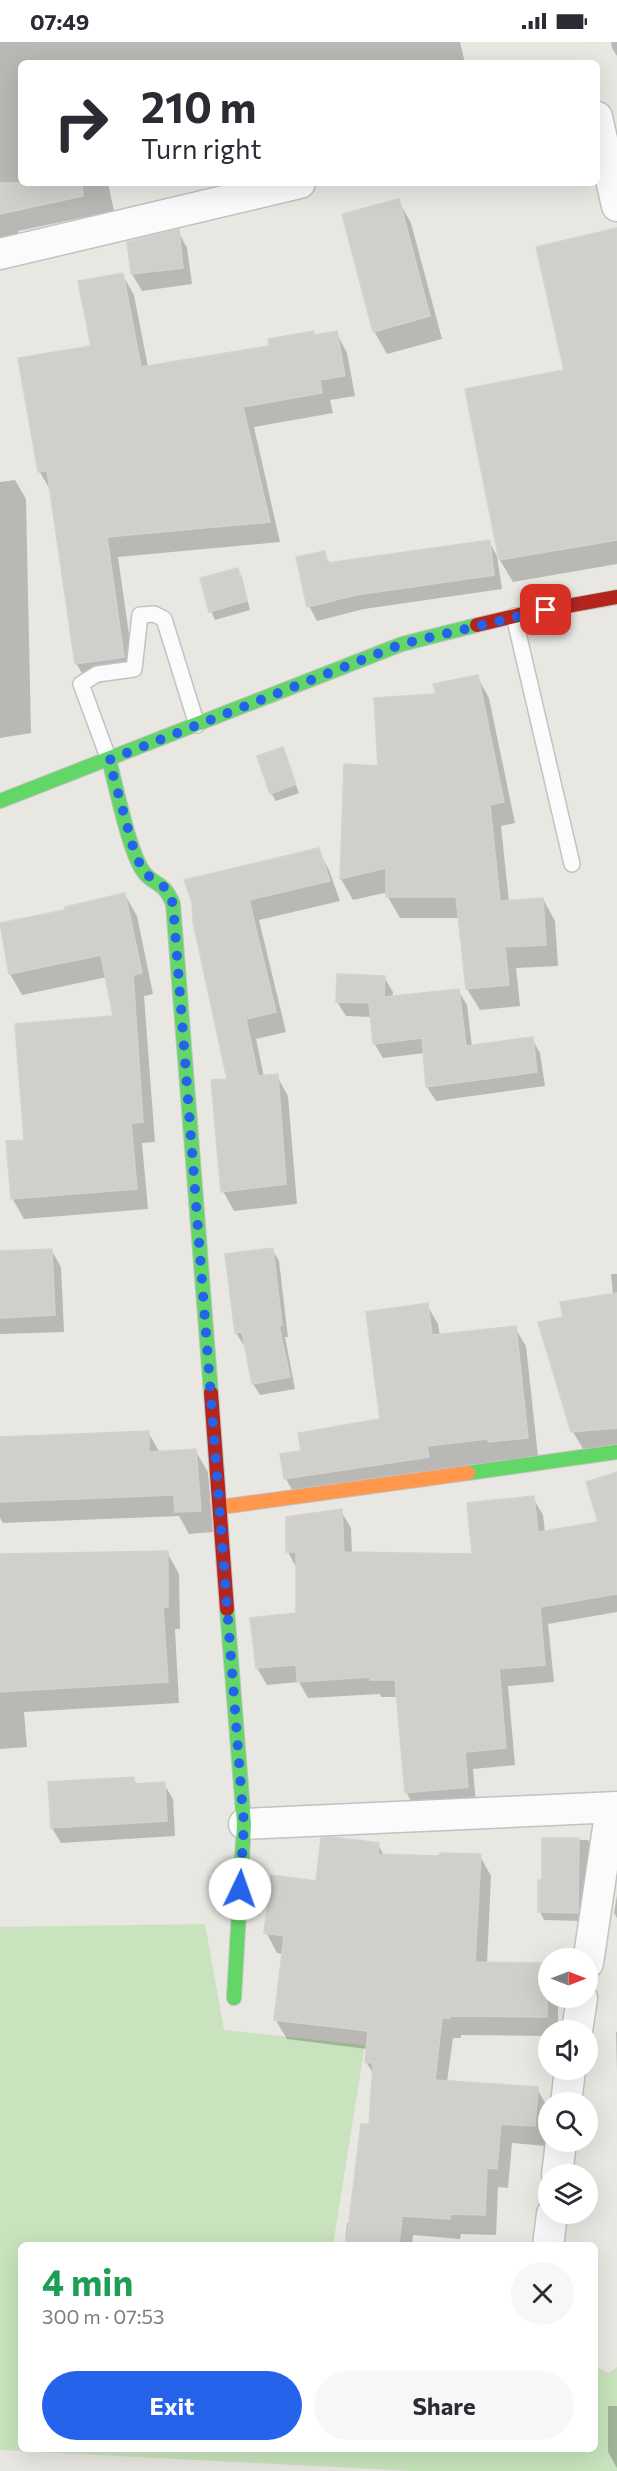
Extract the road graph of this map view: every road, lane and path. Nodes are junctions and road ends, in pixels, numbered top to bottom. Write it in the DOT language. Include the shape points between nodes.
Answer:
graph roads {
  1 [pos="617,109"];
  2 [pos="600,114"];
  3 [pos="600,129"];
  4 [pos="287,186"];
  5 [pos="617,206"];
  6 [pos="0,254"];
  7 [pos="617,597"];
  8 [pos="514,616"];
  9 [pos="196,725"];
  10 [pos="109,760"];
  11 [pos="0,801"];
  12 [pos="572,864"];
  13 [pos="617,1452"];
  14 [pos="221,1508"];
  15 [pos="614,1807"];
  16 [pos="244,1824"];
  17 [pos="590,1948"];
  18 [pos="234,1998"];
  19 [pos="551,2224"];
  20 [pos="548,2242"];
  1 -- 2 [label="street"];
  3 -- 5 [label="street"];
  4 -- 6 [label="street"];
  7 -- 8 [label="street"];
  8 -- 9 [label="street" via="402,644"];
  8 -- 12 [label="lane"];
  9 -- 10 [label="street"];
  9 -- 10 [label="lane" via="164,619 154,614 140,615 134,669 97,674 81,684"];
  10 -- 11 [label="street"];
  10 -- 14 [label="street" via="143,872 167,889 173,904"];
  13 -- 14 [label="street"];
  14 -- 16 [label="street"];
  15 -- 16 [label="street"];
  15 -- 17 [label="street"];
  16 -- 18 [label="street"];
  19 -- 20 [label="street"];
}
